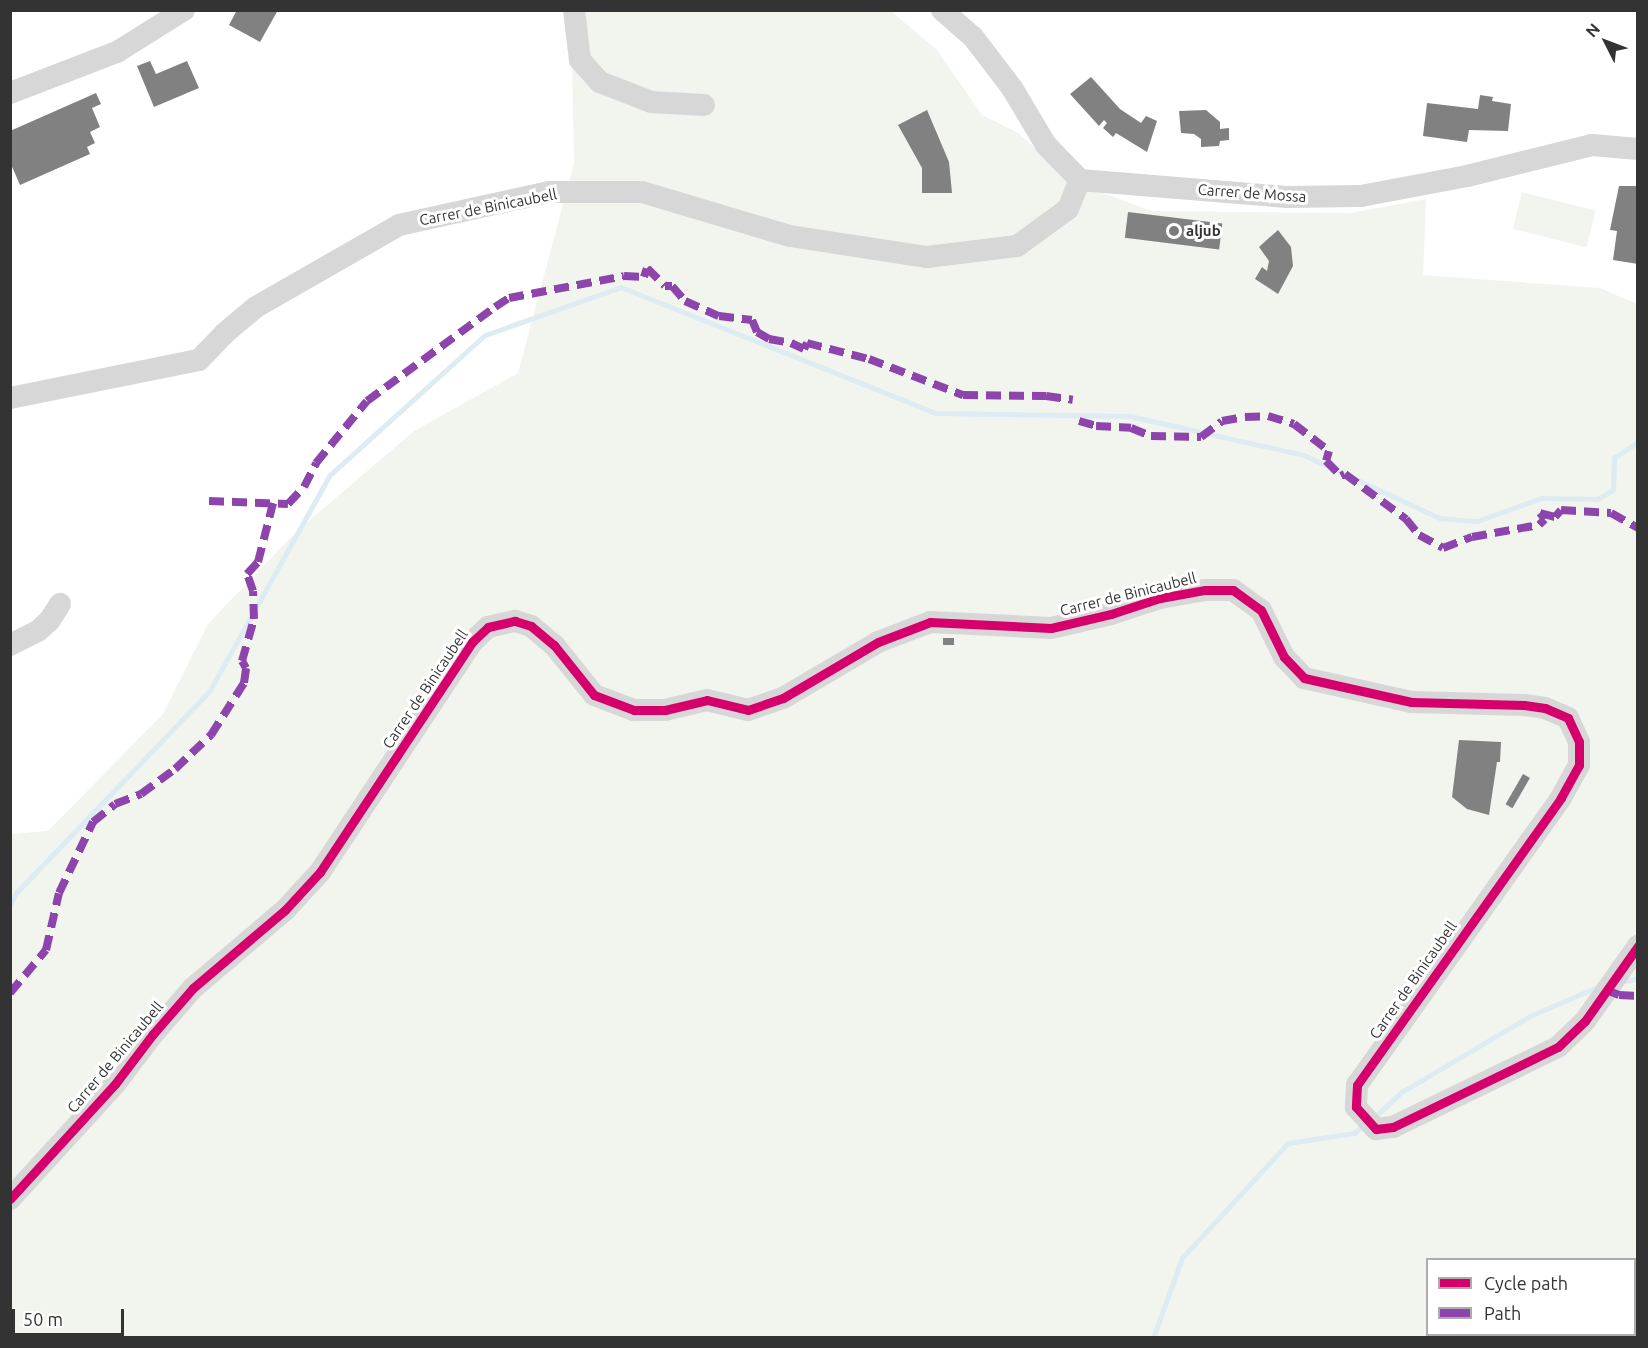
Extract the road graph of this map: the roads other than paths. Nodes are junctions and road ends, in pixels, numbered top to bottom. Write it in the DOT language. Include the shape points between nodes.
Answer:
graph roads {
  1 [pos="184,10"];
  2 [pos="574,10"];
  3 [pos="942,10"];
  4 [pos="10,93"];
  5 [pos="704,105"];
  6 [pos="1638,149"];
  7 [pos="1080,180"];
  8 [pos="10,398"];
  9 [pos="60,604"];
  10 [pos="10,645"];
  11 [pos="1638,946"];
  12 [pos="10,1199"];
  1 -- 4 [label="street" via="117,52"];
  2 -- 5 [label="street" via="580,60 600,82 651,102"];
  3 -- 7 [label="street" via="973,37 1012,88 1046,145"];
  6 -- 7 [label="street, Carrer de Mossa" via="1592,145 1467,176 1361,196 1286,197"];
  7 -- 8 [label="street, Carrer de Binicaubell" via="1068,209 1017,246 927,257 790,237 642,192 549,192 399,225 255,307 199,360"];
  9 -- 10 [label="street" via="38,631"];
  11 -- 12 [label="street, Carrer de Binicaubell" via="1585,1021 1558,1047 1393,1127 1376,1129 1356,1107 1357,1085 1561,798 1579,765 1579,742 1568,718 1545,708 1524,705 1411,702 1304,678 1284,657 1261,610 1233,590 1205,590 1160,598 1052,628 930,622 878,642 783,698 748,710 706,700 665,710 634,710 594,695 554,645 531,626 515,621 488,627 472,642 320,872 285,910 193,988 115,1084"];
}
